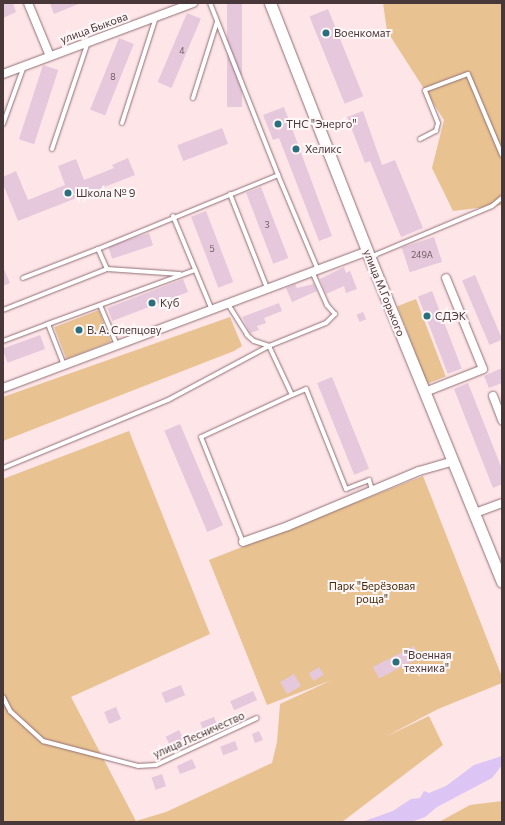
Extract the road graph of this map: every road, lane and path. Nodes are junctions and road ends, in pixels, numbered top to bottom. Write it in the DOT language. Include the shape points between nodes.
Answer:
graph roads {
  1 [pos="28,3"];
  2 [pos="193,3"];
  3 [pos="210,3"];
  4 [pos="270,3"];
  5 [pos="156,17"];
  6 [pos="217,21"];
  7 [pos="88,42"];
  8 [pos="50,56"];
  9 [pos="24,66"];
  10 [pos="3,74"];
  11 [pos="194,98"];
  12 [pos="122,123"];
  13 [pos="3,124"];
  14 [pos="420,139"];
  15 [pos="52,149"];
  16 [pos="502,155"];
  17 [pos="278,175"];
  18 [pos="230,194"];
  19 [pos="502,198"];
  20 [pos="173,216"];
  21 [pos="98,249"];
  22 [pos="369,254"];
  23 [pos="107,269"];
  24 [pos="195,270"];
  25 [pos="315,271"];
  26 [pos="183,274"];
  27 [pos="23,278"];
  28 [pos="446,278"];
  29 [pos="268,289"];
  30 [pos="228,304"];
  31 [pos="100,305"];
  32 [pos="3,310"];
  33 [pos="212,310"];
  34 [pos="48,324"];
  35 [pos="3,341"];
  36 [pos="117,346"];
  37 [pos="269,346"];
  38 [pos="64,365"];
  39 [pos="3,388"];
  40 [pos="425,392"];
  41 [pos="292,395"];
  42 [pos="493,396"];
  43 [pos="502,420"];
  44 [pos="453,461"];
  45 [pos="3,468"];
  46 [pos="372,489"];
  47 [pos="502,503"];
  48 [pos="475,513"];
  49 [pos="243,542"];
  50 [pos="502,581"];
  51 [pos="3,697"];
  52 [pos="257,718"];
  1 -- 8 [label="street"];
  2 -- 5 [label="street, улица Быкова"];
  3 -- 6 [label="lane"];
  4 -- 22 [label="main road, улица М.Горького"];
  5 -- 7 [label="street, улица Быкова"];
  5 -- 12 [label="lane"];
  6 -- 11 [label="lane"];
  6 -- 17 [label="lane"];
  7 -- 8 [label="street, улица Быкова"];
  7 -- 15 [label="lane"];
  8 -- 9 [label="street, улица Быкова"];
  9 -- 10 [label="street, улица Быкова"];
  9 -- 13 [label="lane"];
  14 -- 16 [label="lane" via="436,131 438,123 425,90 468,74"];
  17 -- 18 [label="lane"];
  17 -- 25 [label="lane"];
  18 -- 20 [label="lane"];
  18 -- 29 [label="lane"];
  19 -- 22 [label="lane" via="492,206"];
  20 -- 21 [label="lane"];
  20 -- 24 [label="lane"];
  21 -- 23 [label="lane"];
  21 -- 27 [label="lane"];
  22 -- 25 [label="street"];
  22 -- 40 [label="main road, улица М.Горького"];
  23 -- 26 [label="lane"];
  23 -- 32 [label="lane"];
  24 -- 26 [label="lane"];
  24 -- 33 [label="lane"];
  25 -- 29 [label="street"];
  25 -- 37 [label="lane" via="327,305 336,314 326,324"];
  26 -- 31 [label="lane"];
  28 -- 40 [label="street" via="483,369"];
  29 -- 30 [label="street"];
  30 -- 33 [label="street"];
  30 -- 37 [label="lane" via="247,334 254,341"];
  31 -- 34 [label="lane"];
  31 -- 36 [label="lane"];
  33 -- 36 [label="street"];
  34 -- 35 [label="lane"];
  34 -- 38 [label="lane"];
  36 -- 38 [label="street"];
  37 -- 41 [label="lane"];
  37 -- 45 [label="lane" via="168,400"];
  38 -- 39 [label="street"];
  40 -- 44 [label="main road, улица М.Горького"];
  41 -- 46 [label="lane" via="306,389 346,489 369,480"];
  41 -- 49 [label="lane" via="201,437"];
  42 -- 43 [label="street"];
  44 -- 46 [label="street"];
  44 -- 48 [label="main road, улица М.Горького"];
  46 -- 49 [label="street" via="288,526"];
  47 -- 48 [label="street"];
  48 -- 50 [label="main road, улица М.Горького"];
  51 -- 52 [label="lane, улица Лесничество" via="10,711 42,741 138,766 156,765"];
}
